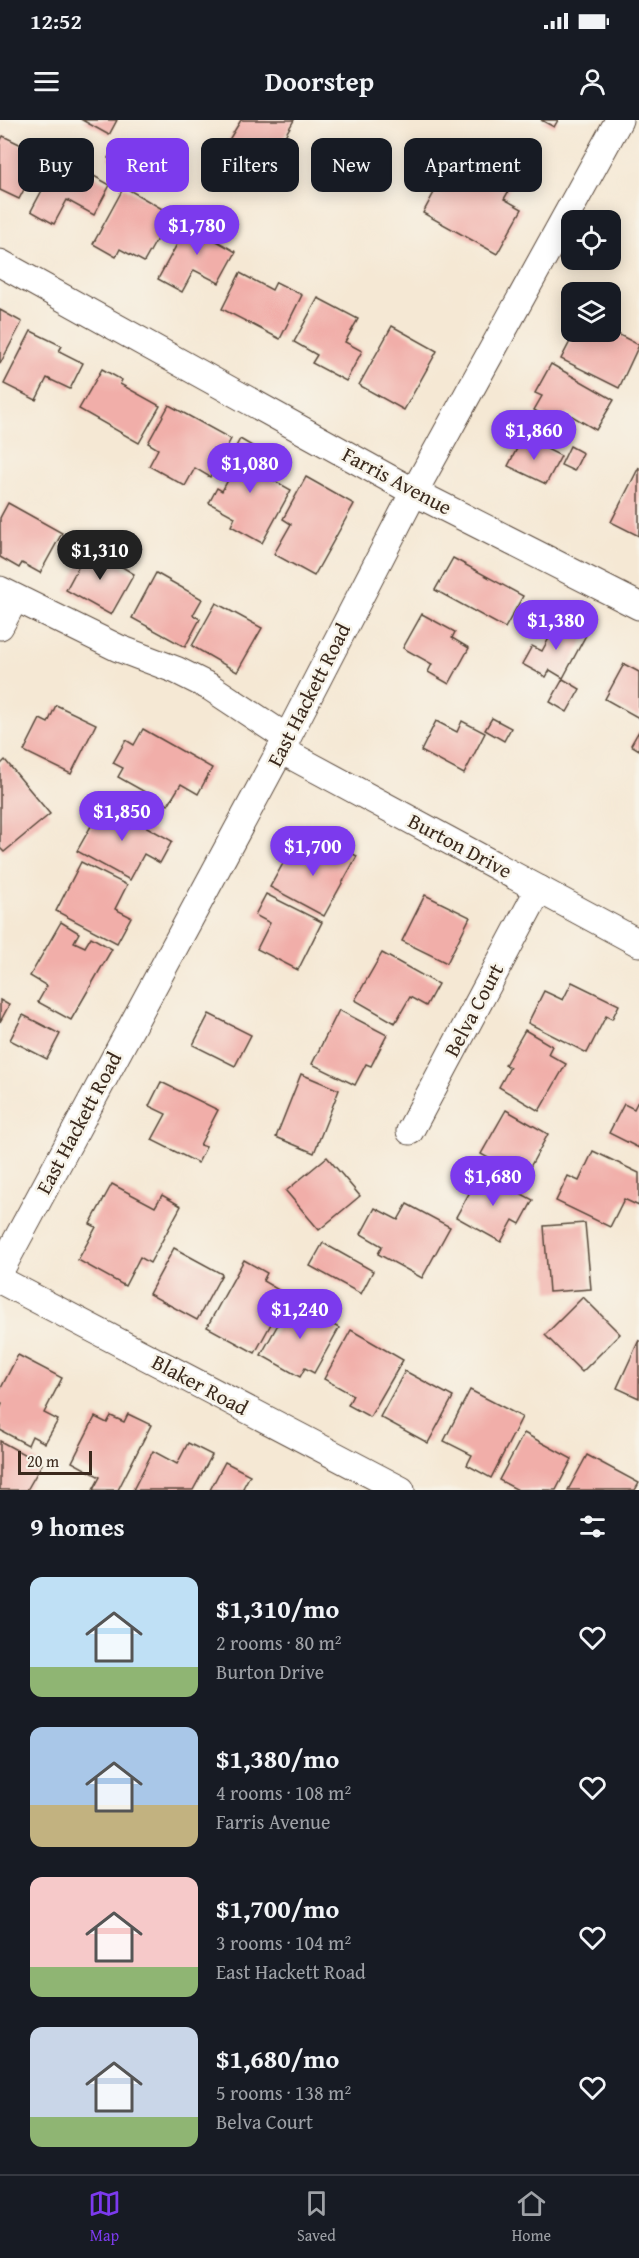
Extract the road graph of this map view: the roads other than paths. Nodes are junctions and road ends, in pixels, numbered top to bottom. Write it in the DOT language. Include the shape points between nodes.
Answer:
graph roads {
  1 [pos="619,120"];
  2 [pos="0,264"];
  3 [pos="414,492"];
  4 [pos="8,594"];
  5 [pos="639,606"];
  6 [pos="0,626"];
  7 [pos="284,744"];
  8 [pos="539,889"];
  9 [pos="639,943"];
  10 [pos="410,1131"];
  11 [pos="0,1271"];
  12 [pos="0,1280"];
  13 [pos="401,1490"];
  1 -- 3 [label="street, East Hackett Road"];
  2 -- 3 [label="street, Farris Avenue"];
  3 -- 5 [label="street, Farris Avenue"];
  3 -- 7 [label="street, East Hackett Road"];
  4 -- 6 [label="street"];
  4 -- 7 [label="street, Burton Drive" via="117,648 210,687"];
  7 -- 8 [label="street, Burton Drive"];
  7 -- 11 [label="street, East Hackett Road"];
  8 -- 9 [label="street, Burton Drive"];
  8 -- 10 [label="street, Belva Court"];
  12 -- 13 [label="street, Blaker Road"];
}
